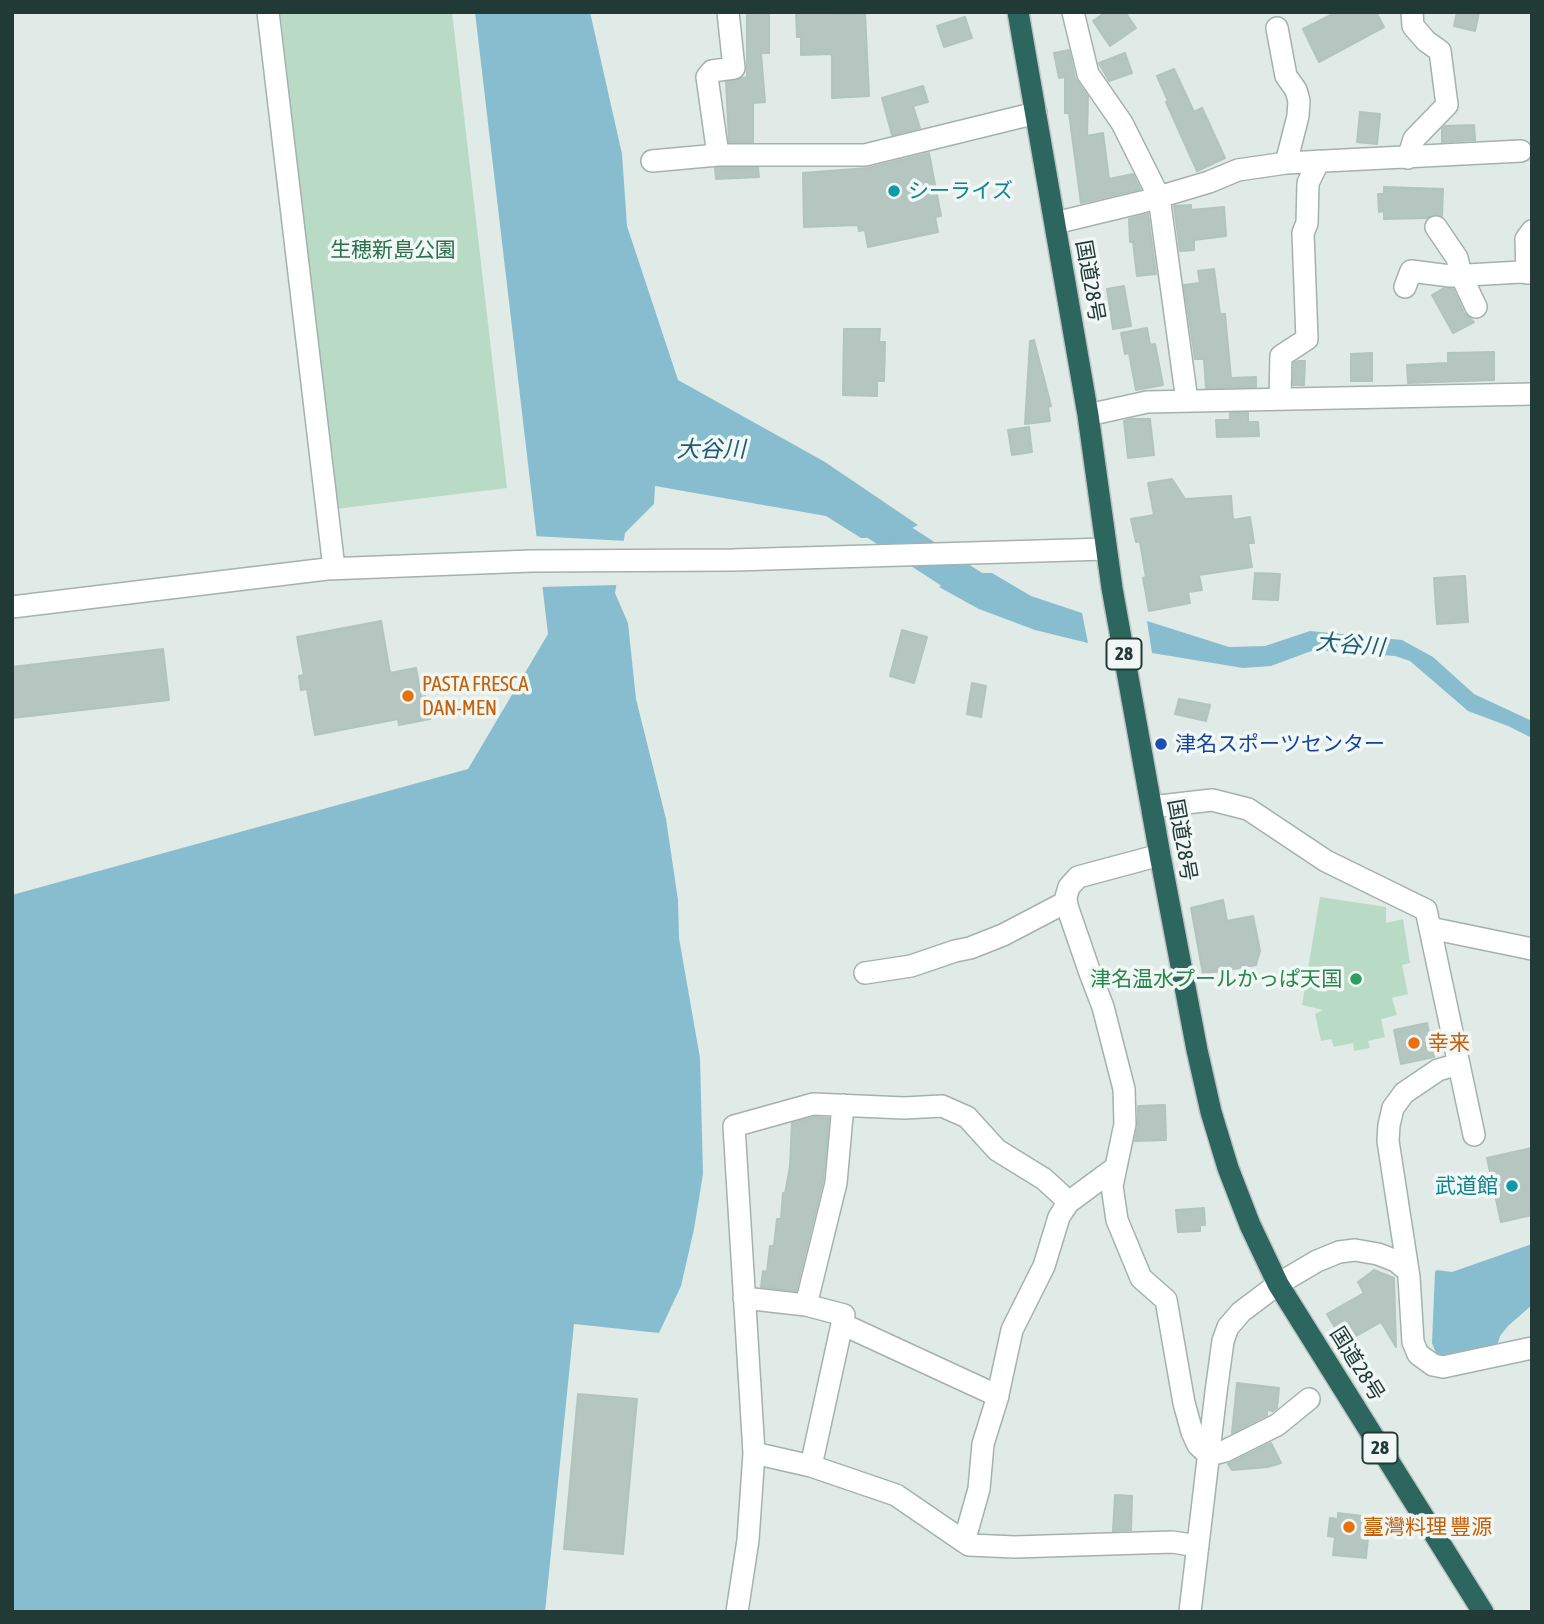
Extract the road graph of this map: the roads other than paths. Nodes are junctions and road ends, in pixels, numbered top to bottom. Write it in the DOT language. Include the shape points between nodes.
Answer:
graph roads {
  1 [pos="268,12"];
  2 [pos="728,12"];
  3 [pos="1018,12"];
  4 [pos="1073,12"];
  5 [pos="1412,12"];
  6 [pos="1277,28"];
  7 [pos="1035,113"];
  8 [pos="1521,151"];
  9 [pos="718,155"];
  10 [pos="1408,158"];
  11 [pos="652,161"];
  12 [pos="1319,162"];
  13 [pos="1286,163"];
  14 [pos="1160,197"];
  15 [pos="1055,223"];
  16 [pos="1436,227"];
  17 [pos="1532,231"];
  18 [pos="1529,273"];
  19 [pos="1461,275"];
  20 [pos="1405,287"];
  21 [pos="1476,307"];
  22 [pos="1532,394"];
  23 [pos="1280,398"];
  24 [pos="1187,401"];
  25 [pos="1088,415"];
  26 [pos="1106,549"];
  27 [pos="334,568"];
  28 [pos="12,607"];
  29 [pos="1152,807"];
  30 [pos="1160,855"];
  31 [pos="1066,902"];
  32 [pos="1428,919"];
  33 [pos="1532,948"];
  34 [pos="865,973"];
  35 [pos="1459,1064"];
  36 [pos="843,1105"];
  37 [pos="1474,1135"];
  38 [pos="1115,1168"];
  39 [pos="1069,1202"];
  40 [pos="1408,1271"];
  41 [pos="1278,1284"];
  42 [pos="744,1298"];
  43 [pos="806,1306"];
  44 [pos="842,1324"];
  45 [pos="1532,1348"];
  46 [pos="998,1396"];
  47 [pos="1309,1398"];
  48 [pos="754,1453"];
  49 [pos="1209,1455"];
  50 [pos="811,1466"];
  51 [pos="964,1542"];
  52 [pos="1198,1546"];
  53 [pos="737,1612"];
  54 [pos="1190,1612"];
  55 [pos="1483,1612"];
  1 -- 27 [label="street"];
  2 -- 9 [label="street" via="734,68 712,71 707,77"];
  3 -- 7 [label="highway, 国道28号 / 28"];
  4 -- 14 [label="street" via="1088,75 1122,123"];
  5 -- 10 [label="street" via="1413,26 1440,51 1447,105 1414,139"];
  6 -- 13 [label="street" via="1286,76 1298,101"];
  7 -- 9 [label="street" via="865,155"];
  7 -- 15 [label="highway, 国道28号 / 28"];
  8 -- 10 [label="street"];
  9 -- 11 [label="street"];
  10 -- 12 [label="street"];
  12 -- 13 [label="street"];
  12 -- 23 [label="street" via="1308,183 1303,233 1307,339 1281,356"];
  13 -- 14 [label="street" via="1238,170"];
  14 -- 15 [label="street"];
  14 -- 24 [label="street"];
  15 -- 25 [label="highway, 国道28号 / 28"];
  16 -- 19 [label="street" via="1457,257"];
  17 -- 18 [label="street" via="1526,239"];
  18 -- 19 [label="street"];
  19 -- 20 [label="street" via="1411,271"];
  19 -- 21 [label="street"];
  22 -- 23 [label="street"];
  23 -- 24 [label="street"];
  24 -- 25 [label="street" via="1147,402"];
  25 -- 26 [label="highway, 国道28号 / 28"];
  26 -- 27 [label="street"];
  26 -- 29 [label="highway, 国道28号 / 28"];
  27 -- 28 [label="street"];
  29 -- 30 [label="highway, 国道28号 / 28"];
  29 -- 32 [label="street" via="1212,800 1248,808 1326,861"];
  30 -- 31 [label="street" via="1078,877 1069,887"];
  30 -- 41 [label="highway, 国道28号 / 28" via="1211,1112 1237,1191"];
  31 -- 34 [label="street" via="971,948 911,966"];
  31 -- 38 [label="street" via="1103,1007 1124,1089 1125,1124"];
  32 -- 33 [label="street"];
  32 -- 35 [label="street"];
  35 -- 37 [label="street"];
  35 -- 40 [label="street" via="1438,1070 1404,1093 1388,1125"];
  36 -- 39 [label="street" via="954,1110 967,1117 997,1150"];
  36 -- 42 [label="street" via="814,1104 734,1126"];
  36 -- 43 [label="street" via="836,1183"];
  38 -- 39 [label="street"];
  38 -- 49 [label="street" via="1112,1186 1117,1220 1141,1278 1166,1300 1192,1432"];
  39 -- 46 [label="street" via="1012,1330"];
  40 -- 41 [label="street" via="1378,1254 1350,1250 1317,1261"];
  40 -- 45 [label="street" via="1413,1342 1418,1354 1433,1365 1453,1367"];
  41 -- 49 [label="street" via="1241,1312 1225,1334"];
  41 -- 55 [label="highway, 国道28号 / 28"];
  42 -- 43 [label="street"];
  42 -- 48 [label="street"];
  43 -- 44 [label="street" via="844,1315"];
  44 -- 46 [label="street"];
  44 -- 50 [label="street"];
  46 -- 51 [label="street" via="983,1444 977,1499"];
  47 -- 49 [label="street" via="1277,1425"];
  48 -- 50 [label="street"];
  48 -- 53 [label="street"];
  49 -- 52 [label="street"];
  50 -- 51 [label="street" via="896,1495"];
  51 -- 52 [label="street" via="1015,1547 1172,1542"];
  52 -- 54 [label="street"];
}
